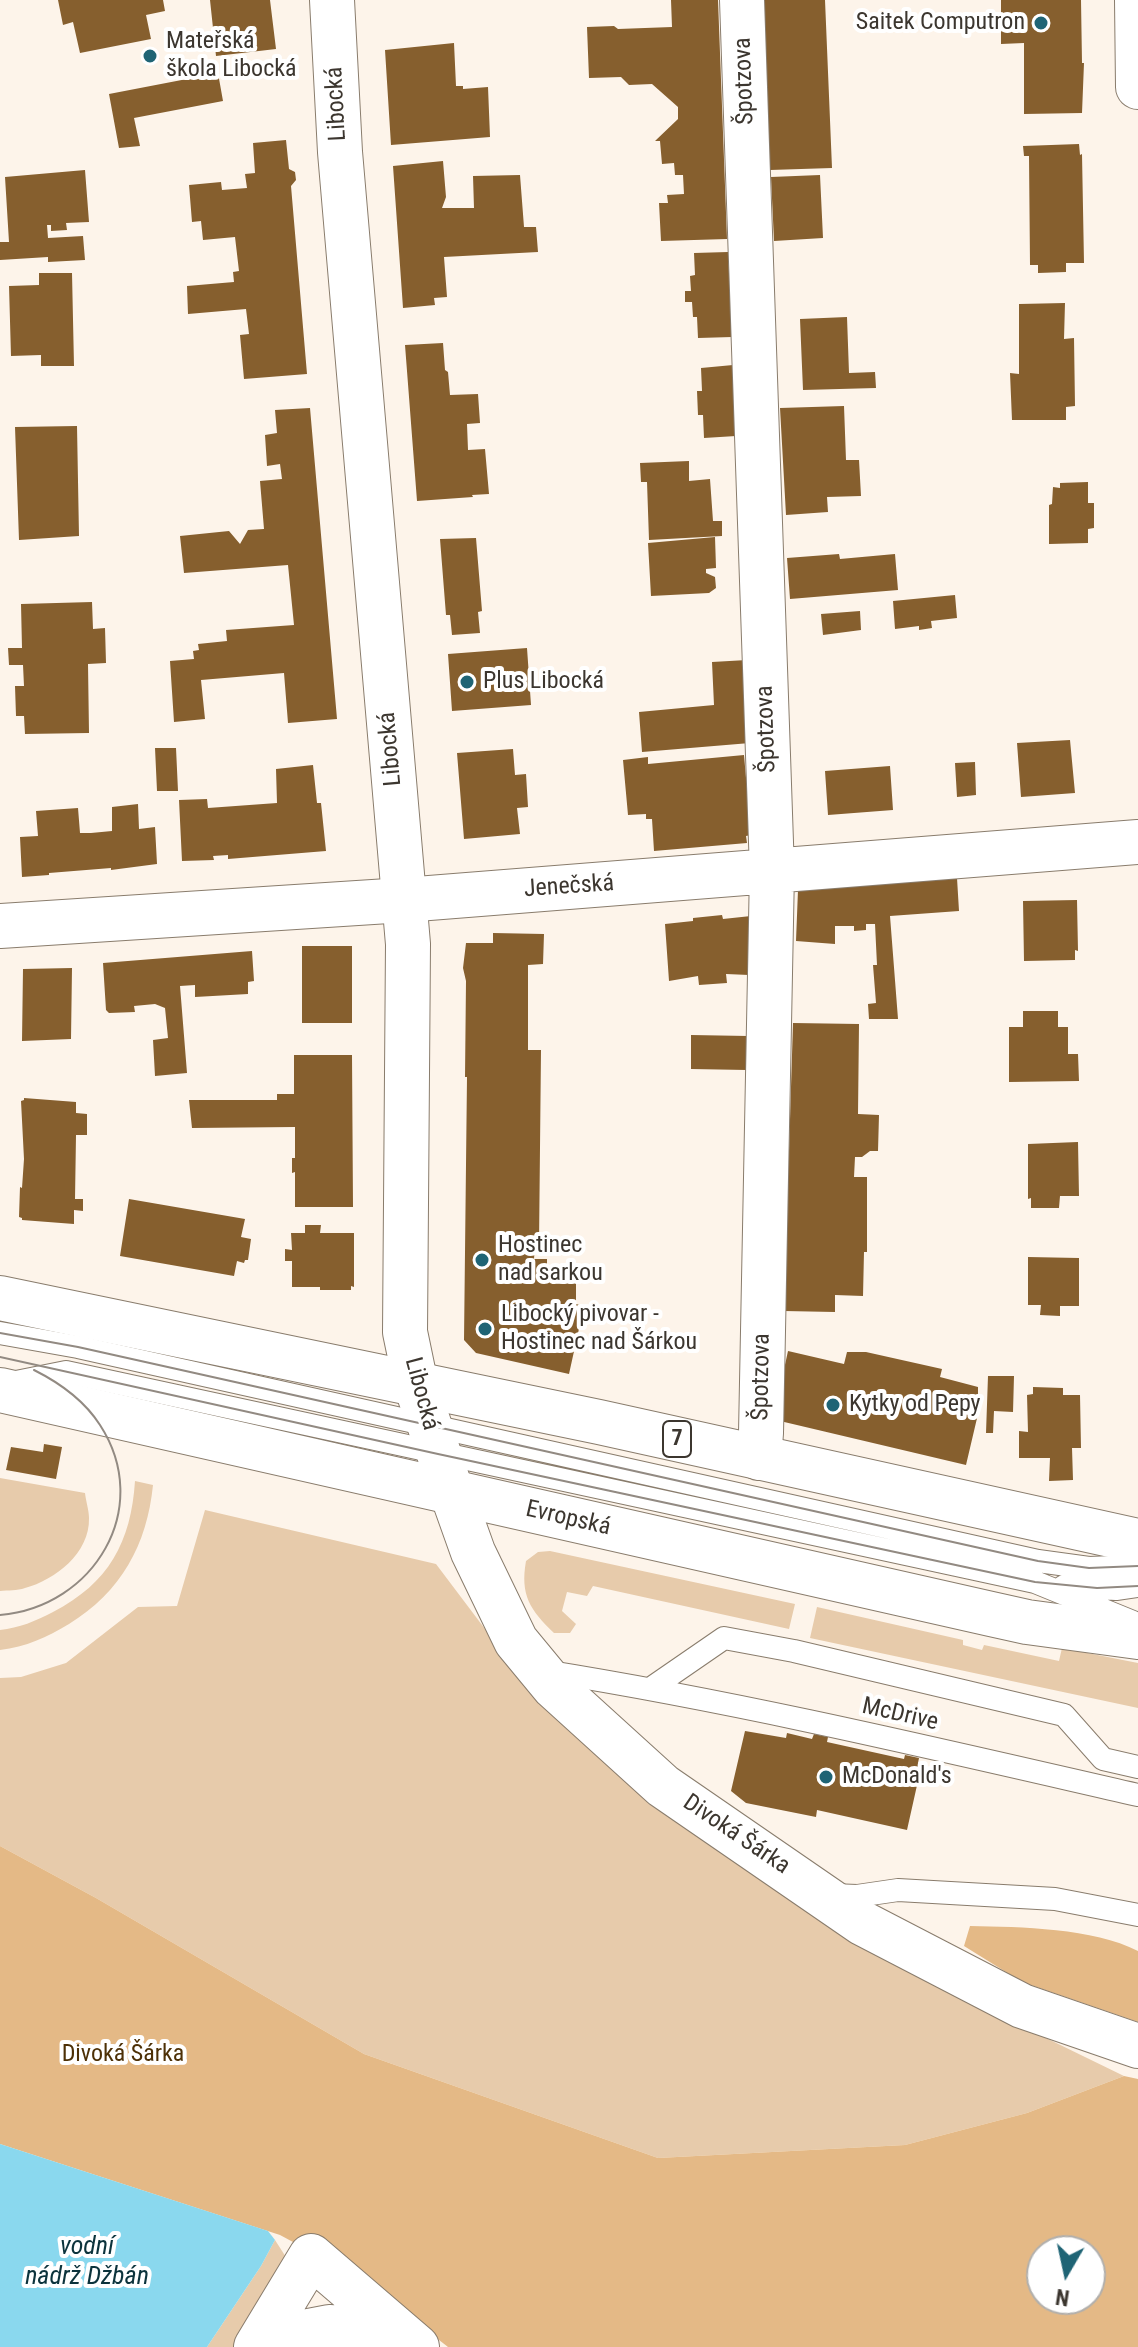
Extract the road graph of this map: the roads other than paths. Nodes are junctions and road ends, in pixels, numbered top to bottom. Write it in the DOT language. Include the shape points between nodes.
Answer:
graph roads {
  1 [pos="332,0"];
  2 [pos="742,0"];
  3 [pos="1137,0"];
  4 [pos="1138,87"];
  5 [pos="1138,842"];
  6 [pos="772,871"];
  7 [pos="404,900"];
  8 [pos="0,926"];
  9 [pos="0,1298"];
  10 [pos="0,1333"];
  11 [pos="416,1385"];
  12 [pos="0,1388"];
  13 [pos="440,1458"];
  14 [pos="759,1458"];
  15 [pos="1138,1541"];
  16 [pos="1138,1566"];
  17 [pos="1035,1582"];
  18 [pos="1138,1586"];
  19 [pos="1138,1624"];
  20 [pos="1138,1637"];
  21 [pos="540,1670"];
  22 [pos="650,1689"];
  23 [pos="1138,1767"];
  24 [pos="1138,1795"];
  25 [pos="822,1894"];
  26 [pos="1138,1915"];
  27 [pos="1138,2046"];
  28 [pos="408,2339"];
  29 [pos="258,2343"];
  1 -- 7 [label="street, Libocká" via="340,152"];
  2 -- 6 [label="street, Špotzova"];
  3 -- 4 [label="street"];
  5 -- 6 [label="street, Jenečská"];
  6 -- 7 [label="street, Jenečská"];
  6 -- 14 [label="street, Špotzova"];
  7 -- 8 [label="street, Jenečská"];
  7 -- 11 [label="street, Libocká" via="404,1317"];
  9 -- 11 [label="street, 7"];
  10 -- 13 [label="lane" via="78,1347"];
  11 -- 13 [label="street, Libocká"];
  11 -- 14 [label="street, 7"];
  12 -- 13 [label="street, Evropská"];
  13 -- 16 [label="lane" via="1038,1561 1089,1568"];
  13 -- 17 [label="lane"];
  13 -- 20 [label="street, Evropská" via="1027,1622"];
  13 -- 21 [label="street, Divoká Šárka" via="502,1616"];
  14 -- 15 [label="street, 7"];
  17 -- 18 [label="lane"];
  17 -- 19 [label="lane"];
  21 -- 22 [label="lane, McDrive"];
  21 -- 25 [label="street, Divoká Šárka" via="663,1786"];
  22 -- 23 [label="lane" via="724,1638 1064,1715 1103,1759"];
  22 -- 24 [label="lane, McDrive"];
  25 -- 26 [label="lane" via="898,1890 1055,1899"];
  25 -- 27 [label="street, Divoká Šárka" via="862,1923 1022,2006"];
  28 -- 29 [label="street" via="329,2327"];
  28 -- 29 [label="street" via="311,2256"];
}
